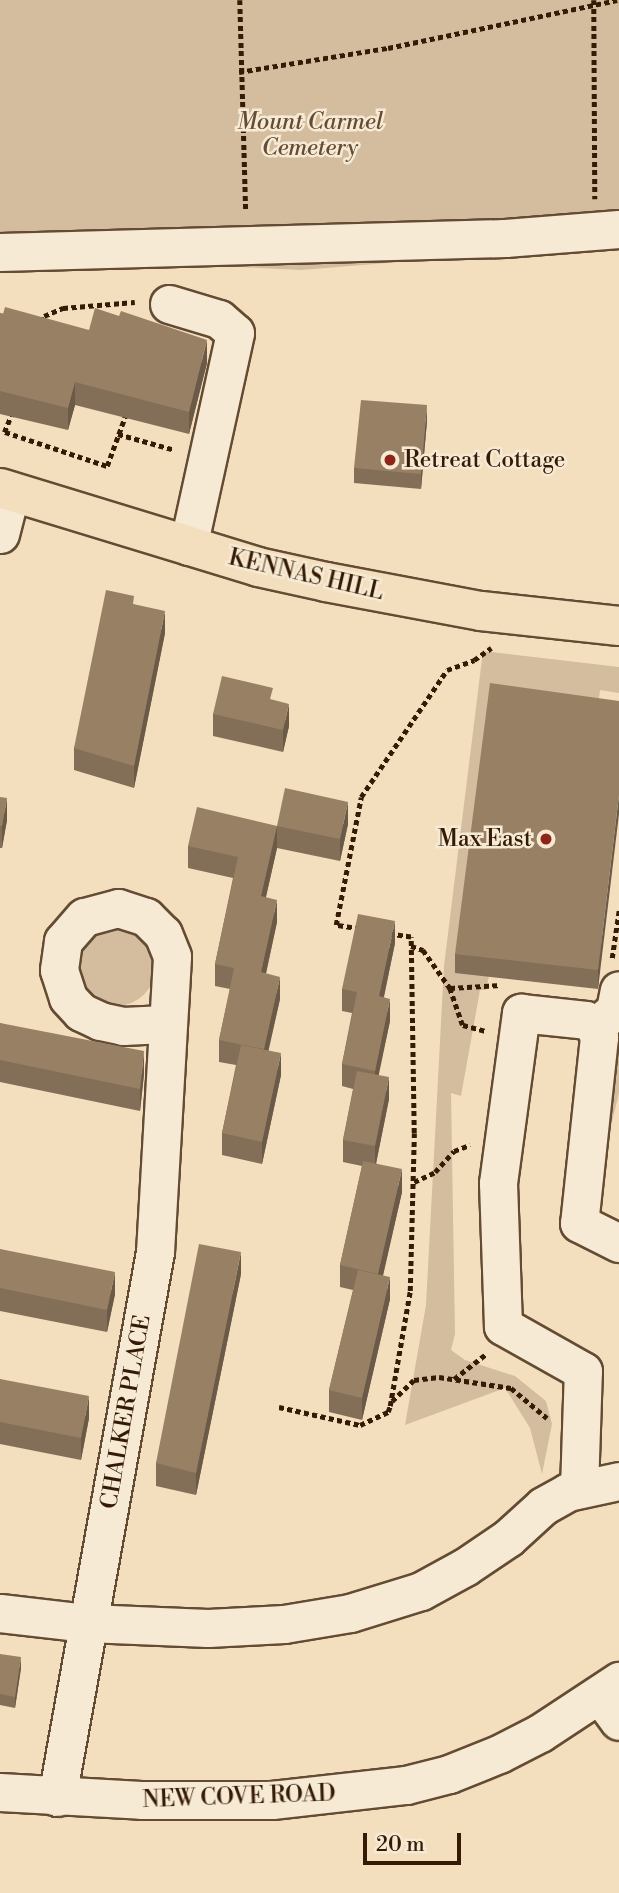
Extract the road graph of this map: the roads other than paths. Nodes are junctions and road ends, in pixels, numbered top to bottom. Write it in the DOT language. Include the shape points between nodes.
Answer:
graph roads {
  1 [pos="607,230"];
  2 [pos="0,252"];
  3 [pos="169,304"];
  4 [pos="5,490"];
  5 [pos="0,534"];
  6 [pos="188,546"];
  7 [pos="619,625"];
  8 [pos="615,981"];
  9 [pos="165,1024"];
  10 [pos="595,1027"];
  11 [pos="619,1243"];
  12 [pos="619,1481"];
  13 [pos="579,1489"];
  14 [pos="0,1613"];
  15 [pos="88,1623"];
  16 [pos="612,1699"];
  17 [pos="0,1792"];
  18 [pos="57,1797"];
  1 -- 2 [label="street"];
  3 -- 6 [label="street" via="219,319 235,333"];
  4 -- 5 [label="street"];
  4 -- 6 [label="main road, KENNAS HILL"];
  6 -- 7 [label="main road, KENNAS HILL" via="258,567 428,602"];
  8 -- 10 [label="street" via="615,1010"];
  9 -- 15 [label="street, CHALKER PLACE" via="164,1142 155,1252"];
  10 -- 11 [label="street" via="599,1037 579,1223"];
  10 -- 13 [label="street" via="586,1020 521,1013 498,1183 503,1326 583,1371"];
  12 -- 13 [label="street"];
  13 -- 15 [label="street" via="543,1506 508,1538 421,1591 350,1613 284,1624 208,1628"];
  14 -- 15 [label="street"];
  15 -- 18 [label="street, CHALKER PLACE"];
  16 -- 18 [label="street, NEW COVE ROAD" via="499,1754 406,1785 272,1800"];
  17 -- 18 [label="street, NEW COVE ROAD"];
}
